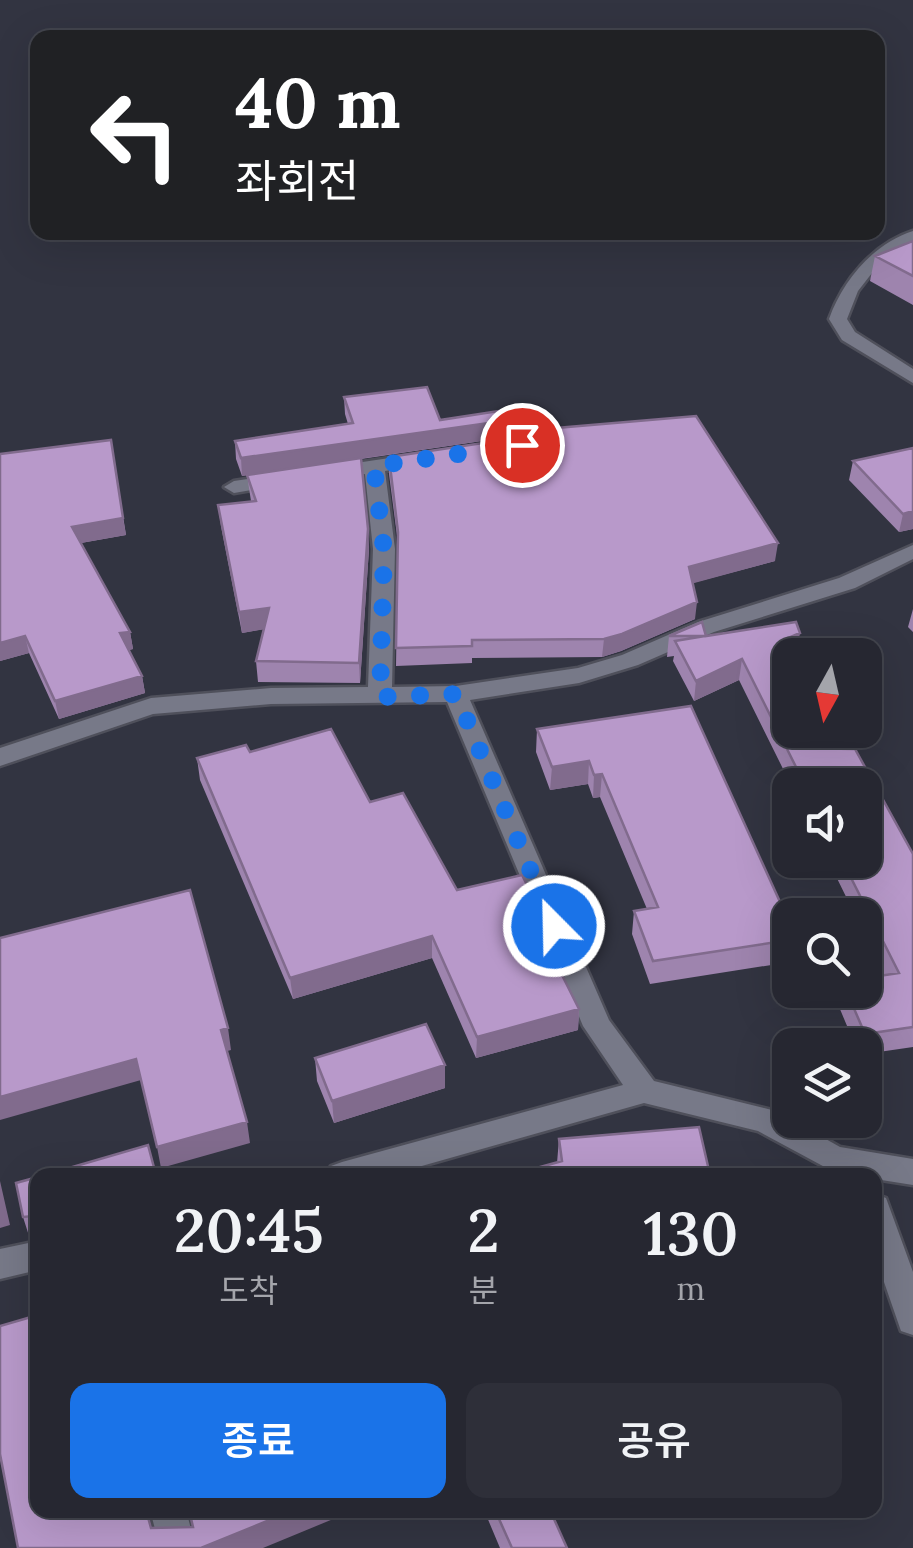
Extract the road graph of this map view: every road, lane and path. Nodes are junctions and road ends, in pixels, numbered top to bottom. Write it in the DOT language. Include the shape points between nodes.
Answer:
graph roads {
  1 [pos="913,236"];
  2 [pos="913,377"];
  3 [pos="448,456"];
  4 [pos="374,466"];
  5 [pos="234,486"];
  6 [pos="913,551"];
  7 [pos="456,694"];
  8 [pos="380,697"];
  9 [pos="0,757"];
  10 [pos="644,1091"];
  11 [pos="367,1168"];
  12 [pos="857,1168"];
  13 [pos="882,1171"];
  14 [pos="913,1172"];
  15 [pos="882,1229"];
  16 [pos="30,1257"];
  17 [pos="0,1264"];
  18 [pos="913,1320"];
  19 [pos="170,1518"];
  20 [pos="178,1548"];
  1 -- 2 [label="street" via="854,279 838,319 848,336"];
  3 -- 4 [label="street"];
  4 -- 5 [label="street"];
  4 -- 8 [label="street" via="384,550"];
  6 -- 7 [label="street" via="847,583 706,627 630,660"];
  7 -- 8 [label="street"];
  7 -- 10 [label="street" via="597,1026"];
  8 -- 9 [label="street" via="271,696 152,706"];
  10 -- 11 [label="street"];
  10 -- 12 [label="street" via="766,1120"];
  13 -- 14 [label="street"];
  15 -- 18 [label="street"];
  16 -- 17 [label="street"];
  19 -- 20 [label="street"];
}
